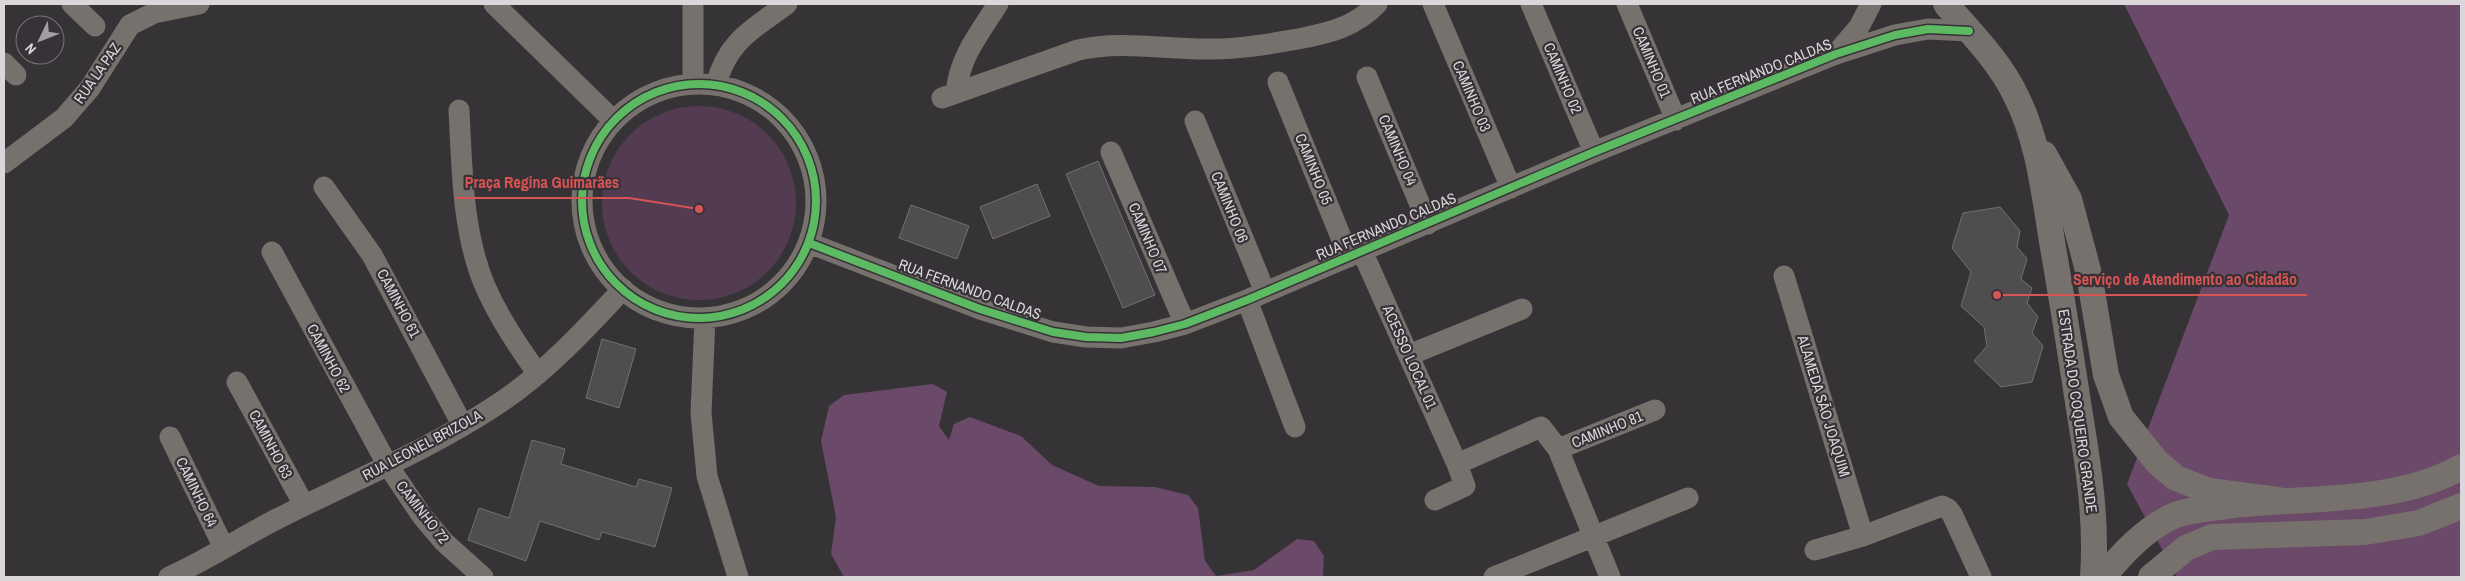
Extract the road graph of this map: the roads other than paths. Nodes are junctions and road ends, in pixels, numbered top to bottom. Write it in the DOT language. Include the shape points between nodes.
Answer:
graph roads {
  1 [pos="72,4"];
  2 [pos="199,4"];
  3 [pos="494,4"];
  4 [pos="693,4"];
  5 [pos="788,4"];
  6 [pos="998,4"];
  7 [pos="1377,4"];
  8 [pos="1434,4"];
  9 [pos="1531,4"];
  10 [pos="1627,4"];
  11 [pos="1946,4"];
  12 [pos="1871,6"];
  13 [pos="95,26"];
  14 [pos="1969,30"];
  15 [pos="1895,35"];
  16 [pos="1836,54"];
  17 [pos="1367,76"];
  18 [pos="1278,82"];
  19 [pos="693,84"];
  20 [pos="716,85"];
  21 [pos="458,110"];
  22 [pos="1676,120"];
  23 [pos="614,121"];
  24 [pos="1195,121"];
  25 [pos="2030,130"];
  26 [pos="1110,152"];
  27 [pos="1594,152"];
  28 [pos="4,163"];
  29 [pos="324,187"];
  30 [pos="1511,188"];
  31 [pos="1428,224"];
  32 [pos="809,243"];
  33 [pos="272,252"];
  34 [pos="1356,254"];
  35 [pos="1784,276"];
  36 [pos="623,290"];
  37 [pos="1256,296"];
  38 [pos="1522,310"];
  39 [pos="705,318"];
  40 [pos="1184,324"];
  41 [pos="1409,355"];
  42 [pos="538,374"];
  43 [pos="237,382"];
  44 [pos="1655,410"];
  45 [pos="464,426"];
  46 [pos="1295,427"];
  47 [pos="170,437"];
  48 [pos="1558,449"];
  49 [pos="387,464"];
  50 [pos="1457,464"];
  51 [pos="2461,467"];
  52 [pos="1688,498"];
  53 [pos="1435,500"];
  54 [pos="2278,500"];
  55 [pos="304,505"];
  56 [pos="2461,506"];
  57 [pos="1594,536"];
  58 [pos="1863,536"];
  59 [pos="224,548"];
  60 [pos="1815,550"];
  61 [pos="201,571"];
  62 [pos="169,577"];
  63 [pos="484,577"];
  64 [pos="738,577"];
  65 [pos="1494,577"];
  66 [pos="1610,577"];
  67 [pos="1981,577"];
  68 [pos="2092,577"];
  69 [pos="2103,577"];
  70 [pos="2151,577"];
  1 -- 13 [label="street"];
  2 -- 28 [label="street, RUA LA PAZ" via="154,13 130,25 90,88 64,118"];
  3 -- 23 [label="street"];
  4 -- 19 [label="street"];
  5 -- 20 [label="street" via="730,50 721,65"];
  6 -- 7 [label="street" via="965,55 949,95 1099,45 1210,49 1257,46 1347,27"];
  8 -- 30 [label="street, CAMINHO 03"];
  9 -- 27 [label="street, CAMINHO 02"];
  10 -- 22 [label="street, CAMINHO 01"];
  11 -- 14 [label="main road, ESTRADA DO COQUEIRO GRANDE"];
  12 -- 15 [label="street"];
  12 -- 16 [label="street, RUA FERNANDO CALDAS" via="1859,27"];
  14 -- 15 [label="street, RUA FERNANDO CALDAS" via="1928,29"];
  14 -- 25 [label="main road, ESTRADA DO COQUEIRO GRANDE" via="2015,93"];
  15 -- 16 [label="street, RUA FERNANDO CALDAS"];
  16 -- 22 [label="street, RUA FERNANDO CALDAS"];
  17 -- 31 [label="street, CAMINHO 04"];
  18 -- 34 [label="street, CAMINHO 05"];
  19 -- 20 [label="street"];
  19 -- 23 [label="street" via="671,87 650,95 630,106"];
  20 -- 32 [label="street" via="745,94 771,108 792,130 807,156 815,184 816,214"];
  21 -- 42 [label="street" via="466,212 476,262 500,316"];
  22 -- 27 [label="street, RUA FERNANDO CALDAS"];
  23 -- 36 [label="street" via="603,134 588,166 583,212 590,241 604,268"];
  24 -- 37 [label="street, CAMINHO 06"];
  25 -- 54 [label="main road" via="2069,199 2088,274 2106,375 2122,417 2157,462 2176,478 2209,491"];
  25 -- 68 [label="main road, ESTRADA DO COQUEIRO GRANDE" via="2067,325 2087,460 2094,516"];
  26 -- 40 [label="street, CAMINHO 07"];
  27 -- 30 [label="street, RUA FERNANDO CALDAS"];
  29 -- 45 [label="street, CAMINHO 61" via="377,263"];
  30 -- 31 [label="street, RUA FERNANDO CALDAS"];
  31 -- 34 [label="street, RUA FERNANDO CALDAS"];
  32 -- 39 [label="street" via="787,280 771,294 736,312"];
  32 -- 40 [label="street, RUA FERNANDO CALDAS" via="980,309 1053,332 1121,338"];
  33 -- 49 [label="street, CAMINHO 62"];
  34 -- 37 [label="street, RUA FERNANDO CALDAS"];
  34 -- 41 [label="street, ACESSO LOCAL 01"];
  35 -- 58 [label="street, ALAMEDA SÃO JOAQUIM"];
  36 -- 39 [label="street" via="662,312"];
  36 -- 42 [label="street, RUA LEONEL BRIZOLA" via="569,347"];
  37 -- 40 [label="street, RUA FERNANDO CALDAS"];
  37 -- 46 [label="street, CAMINHO 06"];
  38 -- 41 [label="street"];
  39 -- 64 [label="street" via="701,414 707,476"];
  41 -- 50 [label="street, ACESSO LOCAL 01"];
  42 -- 45 [label="street, RUA LEONEL BRIZOLA"];
  43 -- 55 [label="street, CAMINHO 63"];
  44 -- 48 [label="street, CAMINHO 81"];
  45 -- 49 [label="street, RUA LEONEL BRIZOLA"];
  47 -- 59 [label="street, CAMINHO 64"];
  48 -- 50 [label="street, CAMINHO 81" via="1541,427"];
  48 -- 57 [label="street"];
  49 -- 55 [label="street, RUA LEONEL BRIZOLA"];
  49 -- 63 [label="street, CAMINHO 72" via="444,542"];
  50 -- 53 [label="street" via="1465,486"];
  51 -- 54 [label="main road" via="2449,474 2377,495"];
  52 -- 57 [label="street"];
  54 -- 69 [label="main road" via="2172,516 2144,533"];
  55 -- 59 [label="street, RUA LEONEL BRIZOLA"];
  56 -- 70 [label="main road" via="2419,523 2365,532 2212,537 2186,548"];
  57 -- 65 [label="street"];
  57 -- 66 [label="street"];
  58 -- 60 [label="street"];
  58 -- 67 [label="street" via="1942,506 1948,509"];
  59 -- 61 [label="street, RUA LEONEL BRIZOLA"];
  61 -- 62 [label="street, RUA LEONEL BRIZOLA"];
}
